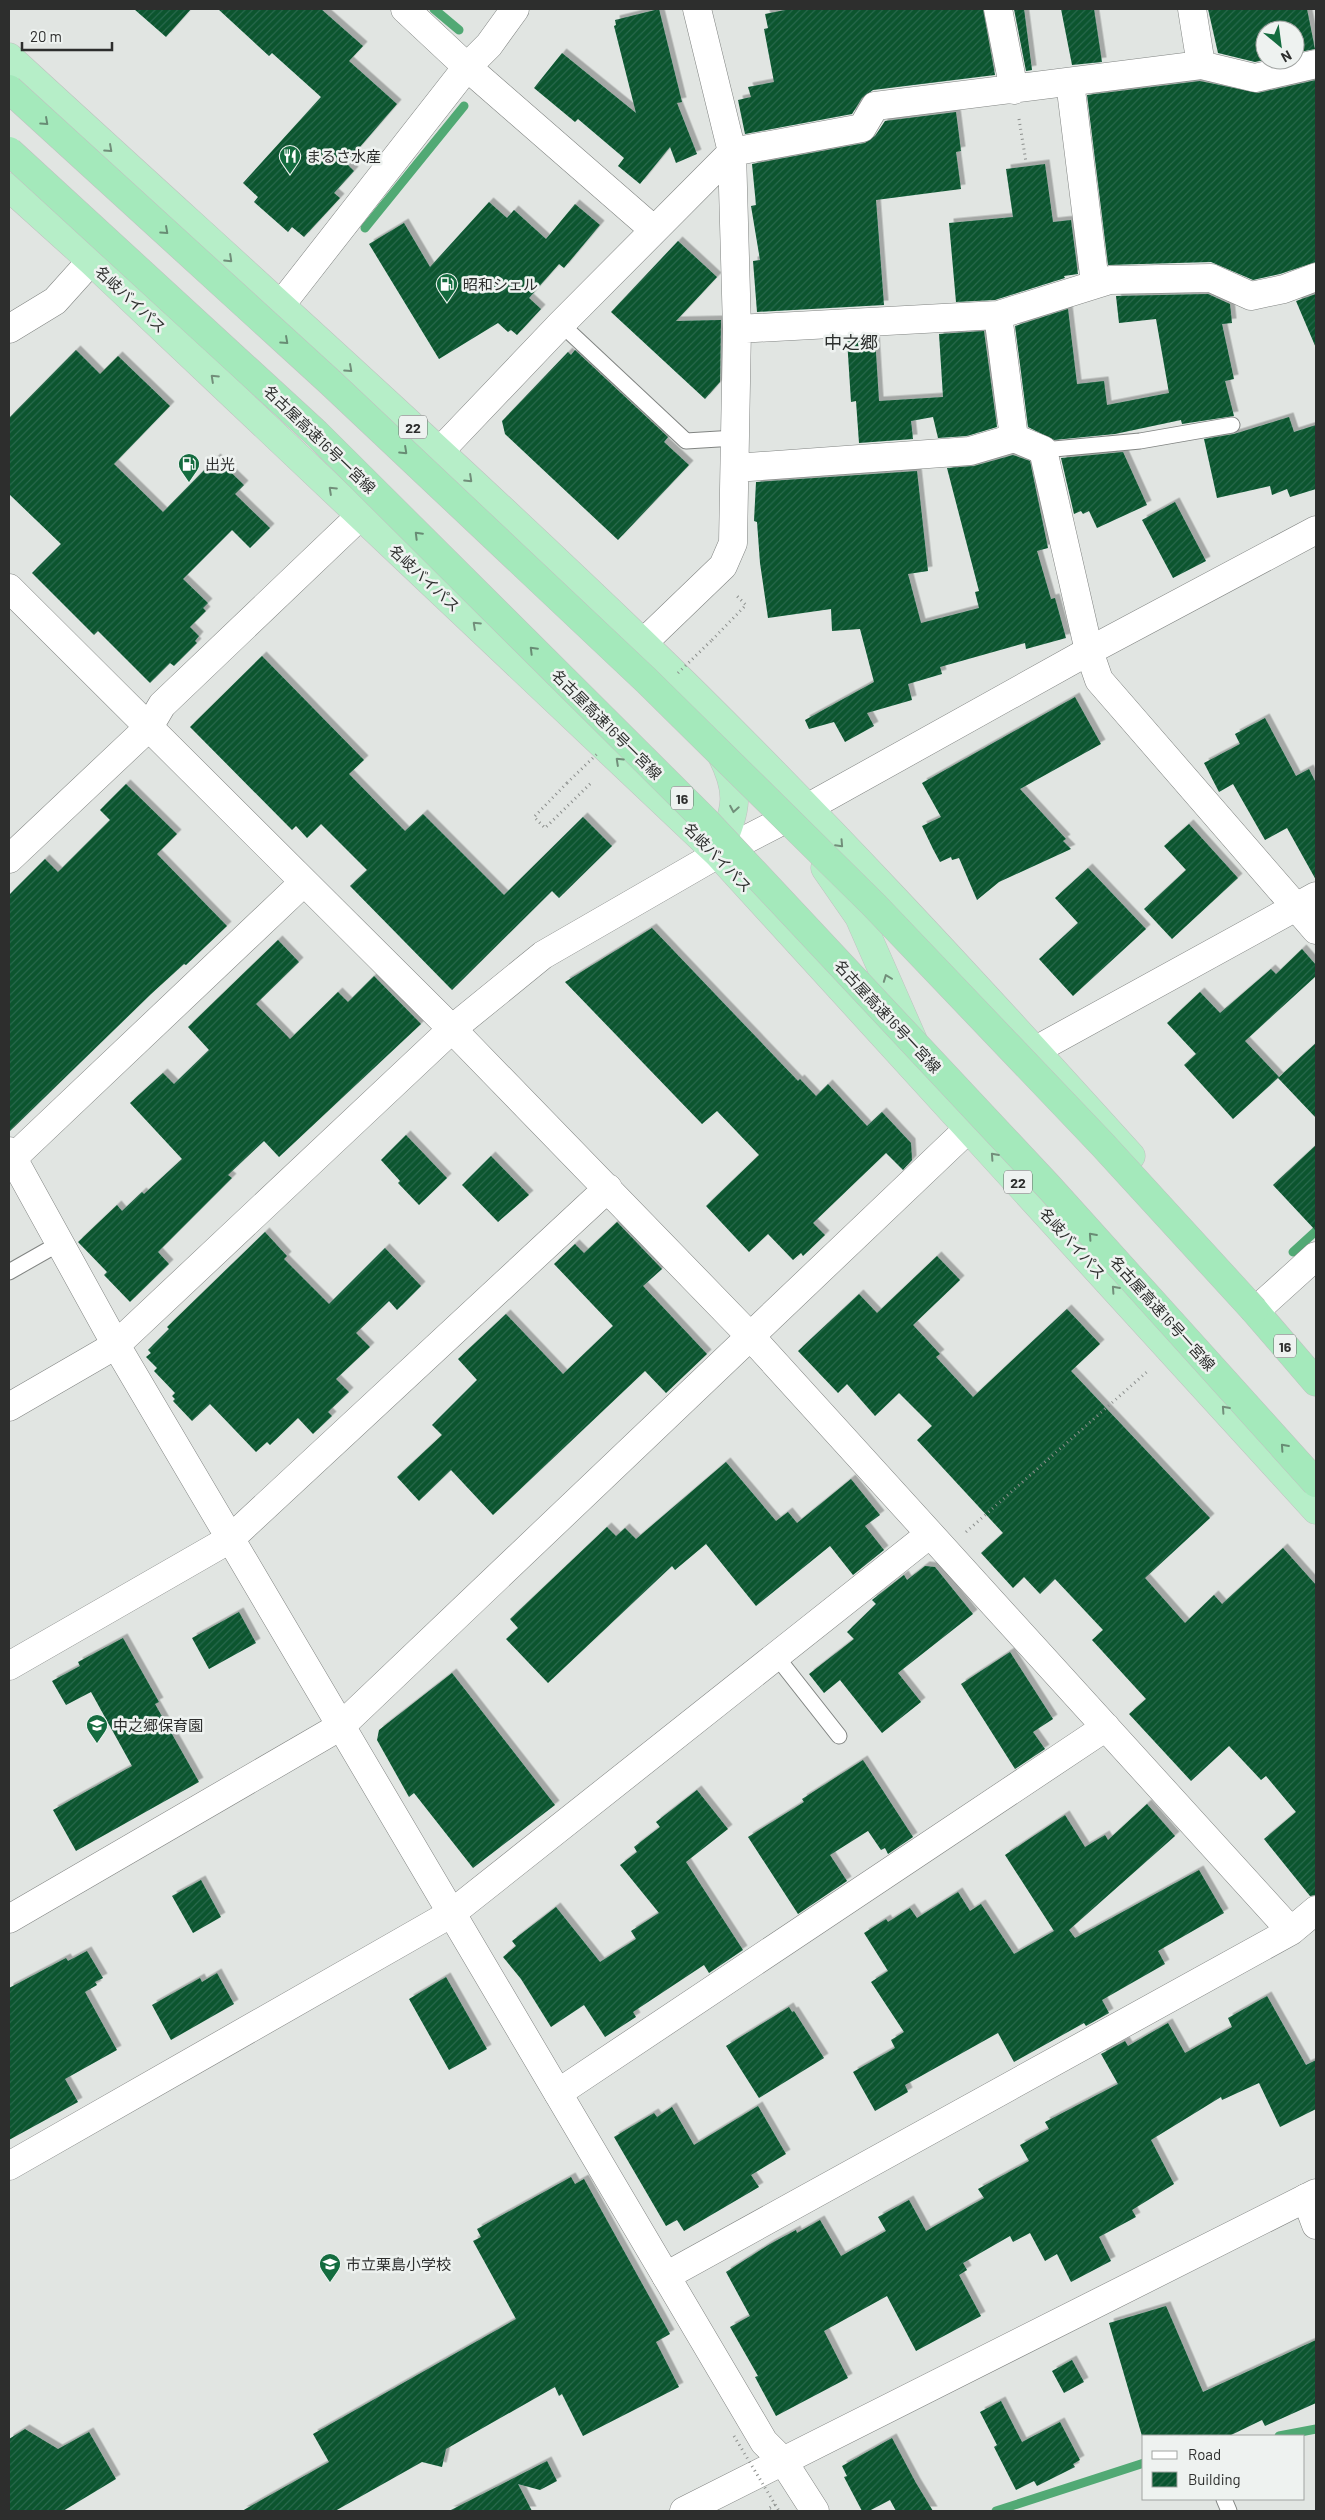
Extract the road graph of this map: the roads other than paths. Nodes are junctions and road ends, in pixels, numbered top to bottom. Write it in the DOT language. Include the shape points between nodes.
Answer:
graph roads {
  1 [pos="406,9"];
  2 [pos="515,9"];
  3 [pos="697,9"];
  4 [pos="998,9"];
  5 [pos="1192,9"];
  6 [pos="9,57"];
  7 [pos="1316,64"];
  8 [pos="1201,65"];
  9 [pos="467,67"];
  10 [pos="1070,82"];
  11 [pos="9,89"];
  12 [pos="1014,90"];
  13 [pos="9,151"];
  14 [pos="732,152"];
  15 [pos="9,187"];
  16 [pos="654,230"];
  17 [pos="90,261"];
  18 [pos="1316,277"];
  19 [pos="1095,283"];
  20 [pos="280,306"];
  21 [pos="998,315"];
  22 [pos="561,324"];
  23 [pos="9,329"];
  24 [pos="737,329"];
  25 [pos="1232,425"];
  26 [pos="735,438"];
  27 [pos="1014,438"];
  28 [pos="1043,450"];
  29 [pos="440,452"];
  30 [pos="735,468"];
  31 [pos="360,516"];
  32 [pos="1316,530"];
  33 [pos="9,588"];
  34 [pos="643,643"];
  35 [pos="1089,651"];
  36 [pos="685,685"];
  37 [pos="149,727"];
  38 [pos="807,808"];
  39 [pos="718,854"];
  40 [pos="9,859"];
  41 [pos="304,882"];
  42 [pos="1306,901"];
  43 [pos="1316,930"];
  44 [pos="452,1029"];
  45 [pos="1036,1050"];
  46 [pos="969,1128"];
  47 [pos="10,1155"];
  48 [pos="608,1188"];
  49 [pos="60,1243"];
  50 [pos="1316,1256"];
  51 [pos="9,1272"];
  52 [pos="1264,1303"];
  53 [pos="750,1337"];
  54 [pos="116,1346"];
  55 [pos="1316,1364"];
  56 [pos="1316,1382"];
  57 [pos="9,1407"];
  58 [pos="1316,1483"];
  59 [pos="1316,1510"];
  60 [pos="230,1539"];
  61 [pos="938,1542"];
  62 [pos="776,1656"];
  63 [pos="9,1666"];
  64 [pos="341,1726"];
  65 [pos="1106,1727"];
  66 [pos="839,1736"];
  67 [pos="1316,1910"];
  68 [pos="452,1913"];
  69 [pos="9,1919"];
  70 [pos="1291,1931"];
  71 [pos="558,2093"];
  72 [pos="9,2166"];
  73 [pos="1311,2195"];
  74 [pos="1316,2225"];
  75 [pos="666,2276"];
  76 [pos="783,2461"];
  77 [pos="684,2511"];
  78 [pos="815,2511"];
  1 -- 9 [label="street"];
  2 -- 9 [label="street" via="489,45"];
  3 -- 14 [label="street"];
  4 -- 12 [label="street"];
  5 -- 8 [label="street"];
  6 -- 20 [label="highway, 22, one-way"];
  7 -- 8 [label="street" via="1255,78"];
  8 -- 10 [label="street"];
  9 -- 16 [label="street"];
  9 -- 20 [label="street"];
  10 -- 12 [label="street"];
  10 -- 19 [label="street"];
  11 -- 56 [label="highway, 16, one-way, bridge" via="338,389 647,681 867,898 1109,1151"];
  12 -- 14 [label="street" via="874,106 862,128"];
  58 -- 13 [label="highway, 名古屋高速16号一宮線 / 16, one-way, bridge" via="1049,1187 704,820 316,433"];
  14 -- 16 [label="street"];
  14 -- 24 [label="street"];
  15 -- 17 [label="highway, 名岐バイパス / 22"];
  16 -- 22 [label="street"];
  17 -- 23 [label="street" via="55,301"];
  31 -- 17 [label="highway, 名岐バイパス / 22, one-way"];
  18 -- 19 [label="street" via="1284,289 1251,296 1211,278"];
  19 -- 21 [label="street"];
  20 -- 29 [label="highway, 22, one-way"];
  21 -- 24 [label="street"];
  21 -- 27 [label="street"];
  22 -- 26 [label="lane" via="686,441"];
  22 -- 29 [label="street"];
  24 -- 26 [label="street"];
  25 -- 28 [label="lane" via="1140,441"];
  26 -- 30 [label="street"];
  27 -- 28 [label="street"];
  27 -- 30 [label="street" via="970,451"];
  28 -- 35 [label="street"];
  29 -- 34 [label="highway, 22, one-way"];
  30 -- 34 [label="street" via="733,543 729,556"];
  31 -- 37 [label="street" via="162,705"];
  39 -- 31 [label="highway, 名岐バイパス / 22, one-way"];
  32 -- 35 [label="street"];
  33 -- 37 [label="street"];
  34 -- 36 [label="highway, 22"];
  35 -- 38 [label="street"];
  35 -- 42 [label="street" via="1099,680"];
  36 -- 38 [label="highway, 22"];
  36 -- 39 [label="highway, one-way" via="730,771 736,796 733,816"];
  37 -- 40 [label="street"];
  37 -- 41 [label="street"];
  38 -- 39 [label="street"];
  38 -- 45 [label="highway, 22, one-way"];
  46 -- 38 [label="highway, one-way" via="924,1062 860,916 813,851"];
  39 -- 44 [label="street" via="543,955"];
  39 -- 46 [label="highway, 名岐バイパス / 22"];
  41 -- 44 [label="street"];
  41 -- 47 [label="street"];
  42 -- 43 [label="street"];
  42 -- 45 [label="street"];
  44 -- 48 [label="street"];
  44 -- 54 [label="street"];
  45 -- 52 [label="highway, 22"];
  46 -- 53 [label="street"];
  59 -- 46 [label="highway, 名岐バイパス / 22, one-way"];
  47 -- 49 [label="street"];
  48 -- 53 [label="street"];
  48 -- 60 [label="street"];
  49 -- 51 [label="lane"];
  49 -- 54 [label="street"];
  50 -- 52 [label="street"];
  52 -- 55 [label="highway, 22"];
  53 -- 61 [label="street"];
  53 -- 64 [label="street"];
  54 -- 57 [label="street"];
  54 -- 60 [label="street"];
  60 -- 63 [label="street"];
  60 -- 64 [label="street"];
  61 -- 62 [label="street"];
  61 -- 65 [label="street"];
  62 -- 66 [label="lane"];
  62 -- 68 [label="street"];
  64 -- 68 [label="street"];
  64 -- 69 [label="street"];
  65 -- 70 [label="street"];
  65 -- 71 [label="street"];
  67 -- 70 [label="street"];
  68 -- 71 [label="street"];
  68 -- 72 [label="street"];
  70 -- 75 [label="street"];
  71 -- 75 [label="street"];
  73 -- 74 [label="street"];
  73 -- 76 [label="street"];
  75 -- 76 [label="street" via="764,2442"];
  76 -- 77 [label="street"];
  76 -- 78 [label="street"];
}
